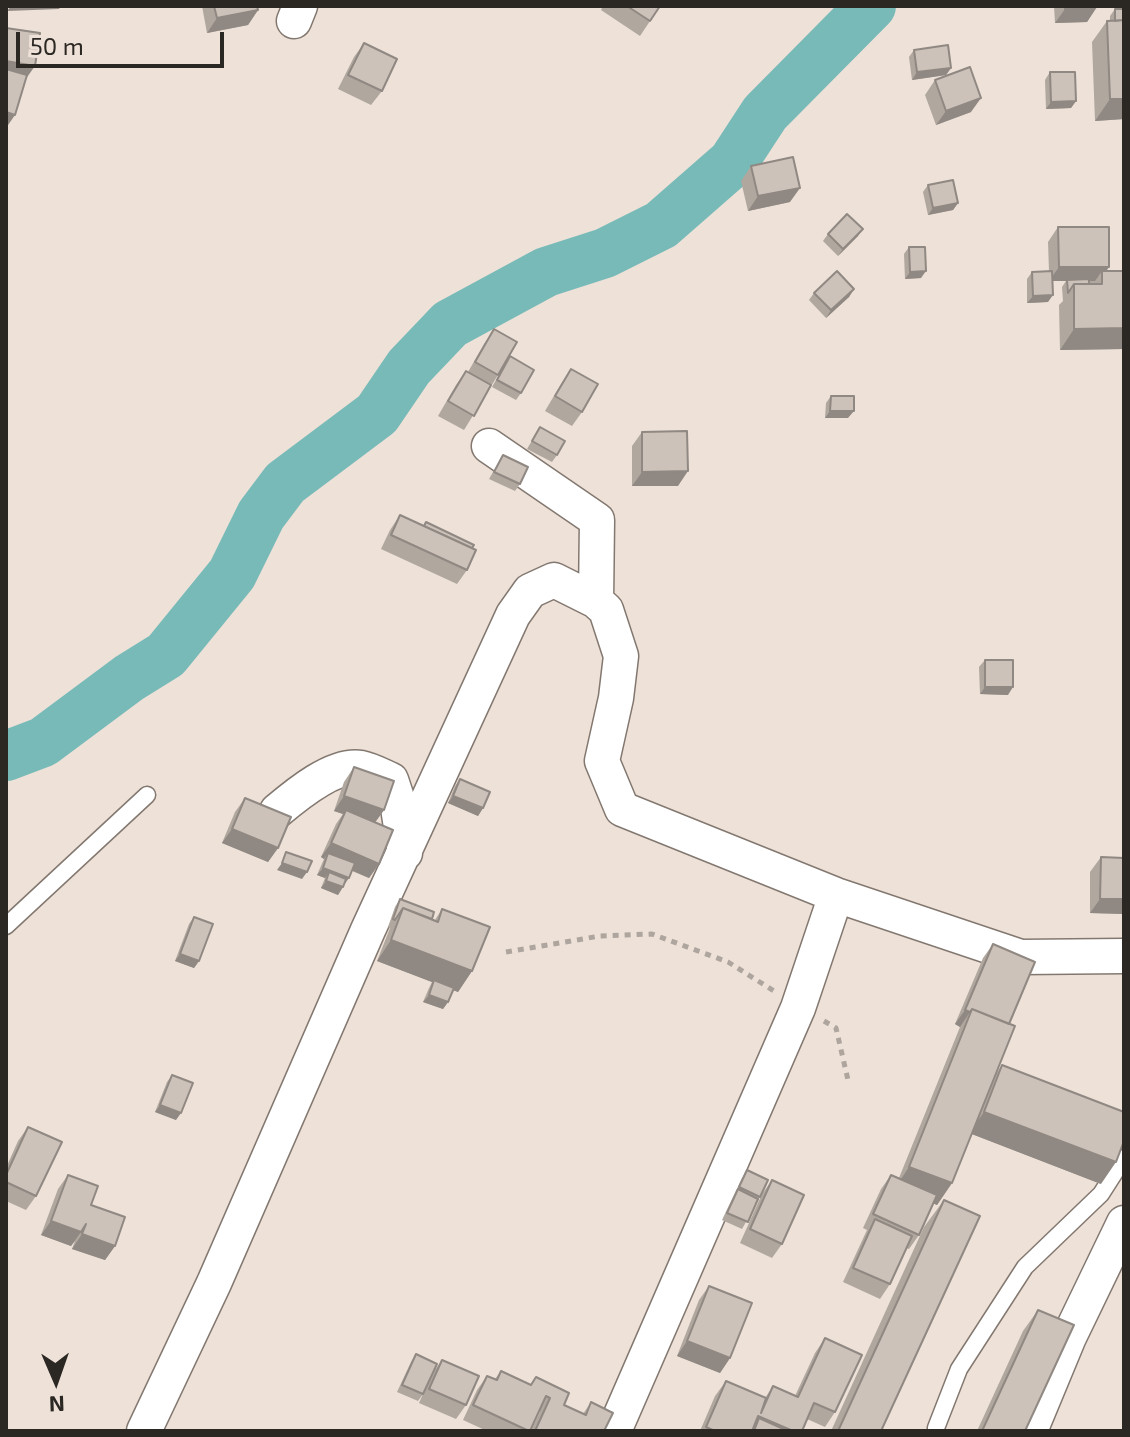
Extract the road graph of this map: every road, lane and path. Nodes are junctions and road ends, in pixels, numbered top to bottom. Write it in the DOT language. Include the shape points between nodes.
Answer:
graph roads {
  1 [pos="489,446"];
  2 [pos="596,601"];
  3 [pos="147,795"];
  4 [pos="277,811"];
  5 [pos="405,853"];
  6 [pos="836,895"];
  7 [pos="6,926"];
  8 [pos="506,952"];
  9 [pos="1124,956"];
  10 [pos="798,1008"];
  11 [pos="848,1080"];
  12 [pos="1124,1158"];
  13 [pos="1124,1223"];
  14 [pos="936,1428"];
  15 [pos="619,1429"];
  16 [pos="144,1431"];
  17 [pos="1030,1431"];
  1 -- 2 [label="street" via="597,520"];
  2 -- 5 [label="street" via="554,580 530,591 513,615"];
  2 -- 6 [label="street" via="606,610 621,656 602,761 622,809"];
  3 -- 7 [label="lane"];
  4 -- 5 [label="street" via="324,778 359,767 391,780"];
  5 -- 16 [label="street"];
  6 -- 9 [label="street" via="1021,957"];
  6 -- 10 [label="street"];
  8 -- 10 [label="path" via="600,936 652,934 728,962"];
  10 -- 11 [label="path" via="836,1028"];
  10 -- 15 [label="street"];
  12 -- 14 [label="lane" via="1101,1194 1025,1267 959,1369"];
  13 -- 17 [label="street"];
}
